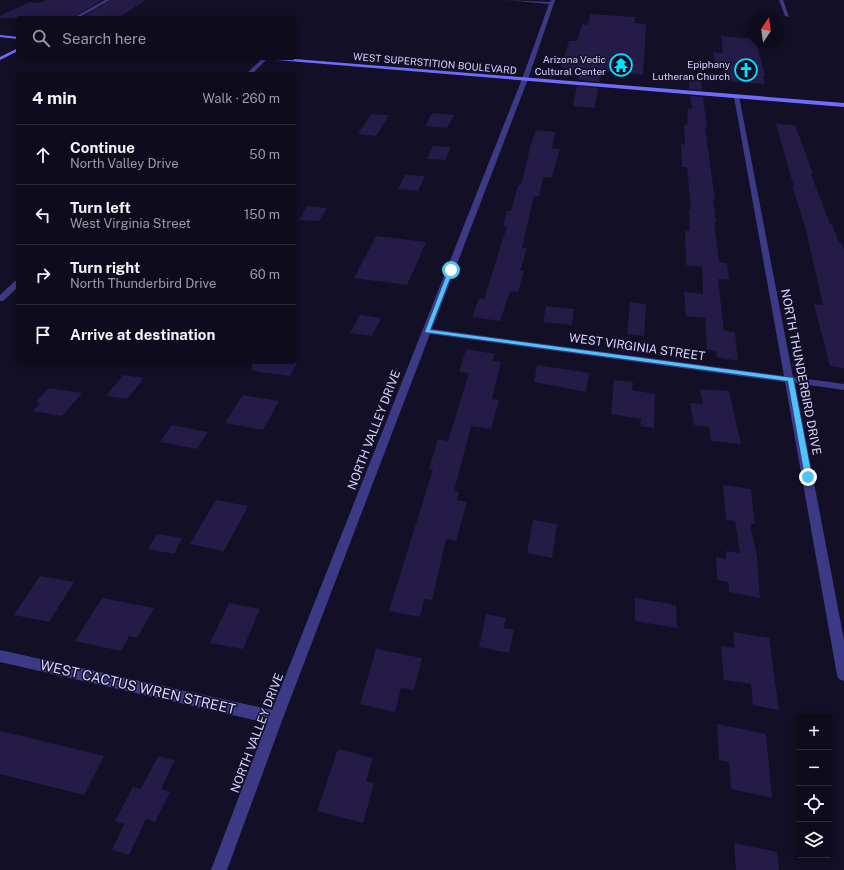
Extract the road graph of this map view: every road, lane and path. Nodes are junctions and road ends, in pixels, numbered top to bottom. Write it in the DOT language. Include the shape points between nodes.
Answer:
graph roads {
  1 [pos="108,0"];
  2 [pos="506,0"];
  3 [pos="781,0"];
  4 [pos="552,1"];
  5 [pos="79,16"];
  6 [pos="787,16"];
  7 [pos="0,36"];
  8 [pos="16,38"];
  9 [pos="16,50"];
  10 [pos="0,59"];
  11 [pos="263,60"];
  12 [pos="290,60"];
  13 [pos="251,72"];
  14 [pos="525,79"];
  15 [pos="737,97"];
  16 [pos="844,105"];
  17 [pos="16,285"];
  18 [pos="0,299"];
  19 [pos="427,331"];
  20 [pos="791,379"];
  21 [pos="844,386"];
  22 [pos="0,656"];
  23 [pos="844,674"];
  24 [pos="276,718"];
  25 [pos="219,870"];
  1 -- 5 [label="street"];
  2 -- 4 [label="street"];
  3 -- 6 [label="street"];
  4 -- 14 [label="street, NORTH VALLEY DRIVE"];
  7 -- 8 [label="main road"];
  9 -- 10 [label="main road"];
  11 -- 13 [label="street"];
  12 -- 14 [label="main road, WEST SUPERSTITION BOULEVARD"];
  14 -- 15 [label="main road, WEST SUPERSTITION BOULEVARD"];
  14 -- 19 [label="street, NORTH VALLEY DRIVE"];
  15 -- 16 [label="main road, WEST SUPERSTITION BOULEVARD"];
  15 -- 20 [label="street, NORTH THUNDERBIRD DRIVE"];
  17 -- 18 [label="street"];
  19 -- 20 [label="street, WEST VIRGINIA STREET"];
  19 -- 24 [label="street, NORTH VALLEY DRIVE"];
  20 -- 21 [label="street, WEST VIRGINIA STREET"];
  20 -- 23 [label="street, NORTH THUNDERBIRD DRIVE"];
  22 -- 24 [label="street, WEST CACTUS WREN STREET"];
  24 -- 25 [label="street, NORTH VALLEY DRIVE"];
}
